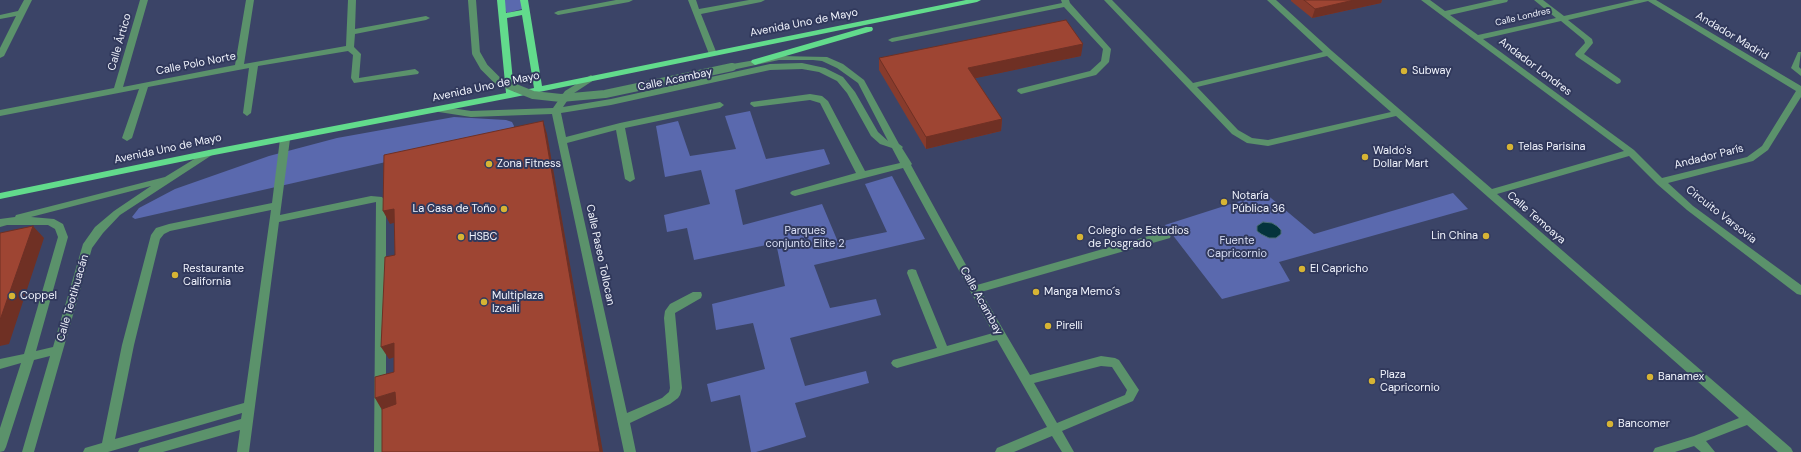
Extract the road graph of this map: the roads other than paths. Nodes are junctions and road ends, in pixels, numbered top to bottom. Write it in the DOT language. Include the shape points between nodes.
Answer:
graph roads {
  1 [pos="28,0"];
  2 [pos="144,0"];
  3 [pos="250,0"];
  4 [pos="352,0"];
  5 [pos="472,0"];
  6 [pos="501,0"];
  7 [pos="524,0"];
  8 [pos="629,0"];
  9 [pos="692,0"];
  10 [pos="761,0"];
  11 [pos="977,0"];
  12 [pos="1108,0"];
  13 [pos="1271,0"];
  14 [pos="1426,0"];
  15 [pos="1504,0"];
  16 [pos="1538,0"];
  17 [pos="1645,0"];
  18 [pos="1651,0"];
  19 [pos="1065,2"];
  20 [pos="526,12"];
  21 [pos="697,12"];
  22 [pos="22,13"];
  23 [pos="558,13"];
  24 [pos="1443,14"];
  25 [pos="906,15"];
  26 [pos="503,16"];
  27 [pos="0,17"];
  28 [pos="426,18"];
  29 [pos="1563,19"];
  30 [pos="350,32"];
  31 [pos="1477,38"];
  32 [pos="892,40"];
  33 [pos="350,48"];
  34 [pos="713,54"];
  35 [pos="1330,54"];
  36 [pos="1801,54"];
  37 [pos="0,56"];
  38 [pos="755,62"];
  39 [pos="254,65"];
  40 [pos="239,67"];
  41 [pos="415,72"];
  42 [pos="1801,73"];
  43 [pos="590,78"];
  44 [pos="1617,81"];
  45 [pos="144,86"];
  46 [pos="1190,86"];
  47 [pos="538,88"];
  48 [pos="118,90"];
  49 [pos="1022,91"];
  50 [pos="510,95"];
  51 [pos="1800,95"];
  52 [pos="754,104"];
  53 [pos="720,105"];
  54 [pos="439,109"];
  55 [pos="556,111"];
  56 [pos="0,113"];
  57 [pos="247,113"];
  58 [pos="1398,113"];
  59 [pos="620,126"];
  60 [pos="127,138"];
  61 [pos="285,139"];
  62 [pos="562,140"];
  63 [pos="898,147"];
  64 [pos="1631,152"];
  65 [pos="209,153"];
  66 [pos="907,164"];
  67 [pos="862,176"];
  68 [pos="174,177"];
  69 [pos="630,179"];
  70 [pos="1660,182"];
  71 [pos="795,192"];
  72 [pos="1490,193"];
  73 [pos="0,196"];
  74 [pos="276,205"];
  75 [pos="274,220"];
  76 [pos="3,222"];
  77 [pos="1166,235"];
  78 [pos="912,273"];
  79 [pos="974,290"];
  80 [pos="1801,291"];
  81 [pos="697,295"];
  82 [pos="1000,335"];
  83 [pos="58,350"];
  84 [pos="944,351"];
  85 [pos="28,357"];
  86 [pos="896,363"];
  87 [pos="0,364"];
  88 [pos="1026,381"];
  89 [pos="249,406"];
  90 [pos="1749,419"];
  91 [pos="623,420"];
  92 [pos="246,423"];
  93 [pos="1055,429"];
  94 [pos="1696,440"];
  95 [pos="0,447"];
  96 [pos="107,447"];
  97 [pos="28,452"];
  98 [pos="89,452"];
  99 [pos="144,452"];
  100 [pos="243,452"];
  101 [pos="380,452"];
  102 [pos="630,452"];
  103 [pos="1002,452"];
  104 [pos="1068,452"];
  105 [pos="1659,452"];
  106 [pos="1709,452"];
  107 [pos="1787,452"];
  1 -- 22 [label="street"];
  2 -- 48 [label="street, Calle Ártico"];
  3 -- 40 [label="street"];
  4 -- 30 [label="street"];
  5 -- 38 [label="street, Calle Acambay, bridge" via="476,53 484,67 508,86 533,95 561,98 605,94"];
  6 -- 26 [label="main road"];
  7 -- 20 [label="main road"];
  8 -- 23 [label="street"];
  9 -- 21 [label="street"];
  10 -- 21 [label="street"];
  11 -- 25 [label="main road, Avenida Uno de Mayo"];
  12 -- 46 [label="street"];
  13 -- 35 [label="street, Calle Temoaya"];
  14 -- 24 [label="street, Andador Londres"];
  15 -- 24 [label="street, Calle Londres"];
  16 -- 29 [label="street"];
  17 -- 29 [label="street, Calle Londres"];
  18 -- 51 [label="street, Andador Madrid"];
  19 -- 32 [label="street"];
  19 -- 49 [label="street" via="1107,49 1105,62 1093,73"];
  20 -- 26 [label="main road"];
  20 -- 47 [label="main road"];
  21 -- 34 [label="street"];
  22 -- 27 [label="street"];
  22 -- 37 [label="street"];
  24 -- 31 [label="street, Andador Londres"];
  25 -- 34 [label="main road, Avenida Uno de Mayo"];
  25 -- 38 [label="main road" via="866,30"];
  26 -- 50 [label="main road"];
  28 -- 30 [label="street"];
  29 -- 31 [label="street, Calle Londres"];
  29 -- 44 [label="street" via="1588,39 1589,43 1579,54"];
  30 -- 33 [label="street"];
  31 -- 64 [label="street, Andador Londres"];
  33 -- 39 [label="street, Calle Polo Norte"];
  33 -- 41 [label="street" via="357,54 354,78 357,81"];
  34 -- 43 [label="main road, Avenida Uno de Mayo"];
  35 -- 46 [label="street"];
  35 -- 58 [label="street, Calle Temoaya"];
  36 -- 42 [label="street" via="1795,68"];
  38 -- 63 [label="street, Calle Acambay" via="779,58 813,58 828,61 847,70 861,82"];
  39 -- 40 [label="street, Calle Polo Norte"];
  39 -- 57 [label="street"];
  40 -- 45 [label="street, Calle Polo Norte"];
  43 -- 47 [label="main road, Avenida Uno de Mayo"];
  43 -- 55 [label="street" via="568,93"];
  45 -- 48 [label="street, Calle Polo Norte"];
  45 -- 60 [label="street"];
  46 -- 58 [label="street" via="1235,132 1250,140 1268,144"];
  47 -- 50 [label="main road, Avenida Uno de Mayo"];
  48 -- 56 [label="street, Calle Polo Norte"];
  50 -- 54 [label="main road, Avenida Uno de Mayo"];
  51 -- 70 [label="street, Andador París" via="1765,148 1750,159"];
  52 -- 67 [label="street" via="810,97 824,101"];
  53 -- 59 [label="street"];
  54 -- 55 [label="street, Calle Acambay" via="490,114"];
  54 -- 61 [label="main road, Avenida Uno de Mayo"];
  55 -- 62 [label="street, Calle Paseo Tollocan"];
  55 -- 63 [label="street, Calle Acambay" via="611,102 770,67 802,66 822,70 840,79 851,92 874,134 883,142"];
  58 -- 72 [label="street, Calle Temoaya"];
  59 -- 62 [label="street"];
  59 -- 69 [label="street"];
  61 -- 65 [label="main road, Avenida Uno de Mayo"];
  61 -- 74 [label="street"];
  62 -- 91 [label="street, Calle Paseo Tollocan"];
  63 -- 66 [label="street, Calle Acambay"];
  64 -- 70 [label="street, Circuito Varsovia"];
  64 -- 72 [label="street"];
  65 -- 68 [label="street, Calle Teotihuacán"];
  65 -- 73 [label="main road, Avenida Uno de Mayo"];
  66 -- 67 [label="street"];
  66 -- 79 [label="street, Calle Acambay"];
  67 -- 71 [label="street"];
  68 -- 76 [label="street"];
  68 -- 83 [label="street, Calle Teotihuacán" via="117,213 99,230 87,248"];
  70 -- 80 [label="street, Circuito Varsovia" via="1690,208"];
  72 -- 90 [label="street, Calle Temoaya"];
  74 -- 75 [label="street"];
  74 -- 96 [label="street" via="169,228 160,231 155,238 128,345"];
  75 -- 89 [label="street"];
  75 -- 101 [label="street" via="371,199 378,199 381,202"];
  76 -- 85 [label="street" via="50,222 59,227 63,237"];
  77 -- 79 [label="street"];
  78 -- 84 [label="street"];
  79 -- 82 [label="street, Calle Acambay"];
  81 -- 91 [label="street" via="670,311 676,388 674,396"];
  82 -- 84 [label="street"];
  82 -- 88 [label="street, Calle Acambay"];
  83 -- 85 [label="street"];
  83 -- 97 [label="street, Calle Teotihuacán"];
  84 -- 86 [label="street"];
  85 -- 87 [label="street"];
  85 -- 95 [label="street"];
  88 -- 93 [label="street, Calle Acambay"];
  88 -- 93 [label="street" via="1101,361 1115,363 1133,390 1128,398"];
  89 -- 92 [label="street"];
  89 -- 96 [label="street"];
  90 -- 94 [label="street"];
  90 -- 107 [label="street, Calle Temoaya"];
  91 -- 102 [label="street, Calle Paseo Tollocan"];
  92 -- 99 [label="street"];
  92 -- 100 [label="street"];
  93 -- 103 [label="street"];
  93 -- 104 [label="street, Calle Acambay"];
  94 -- 105 [label="street"];
  94 -- 106 [label="street"];
  96 -- 98 [label="street"];
}
